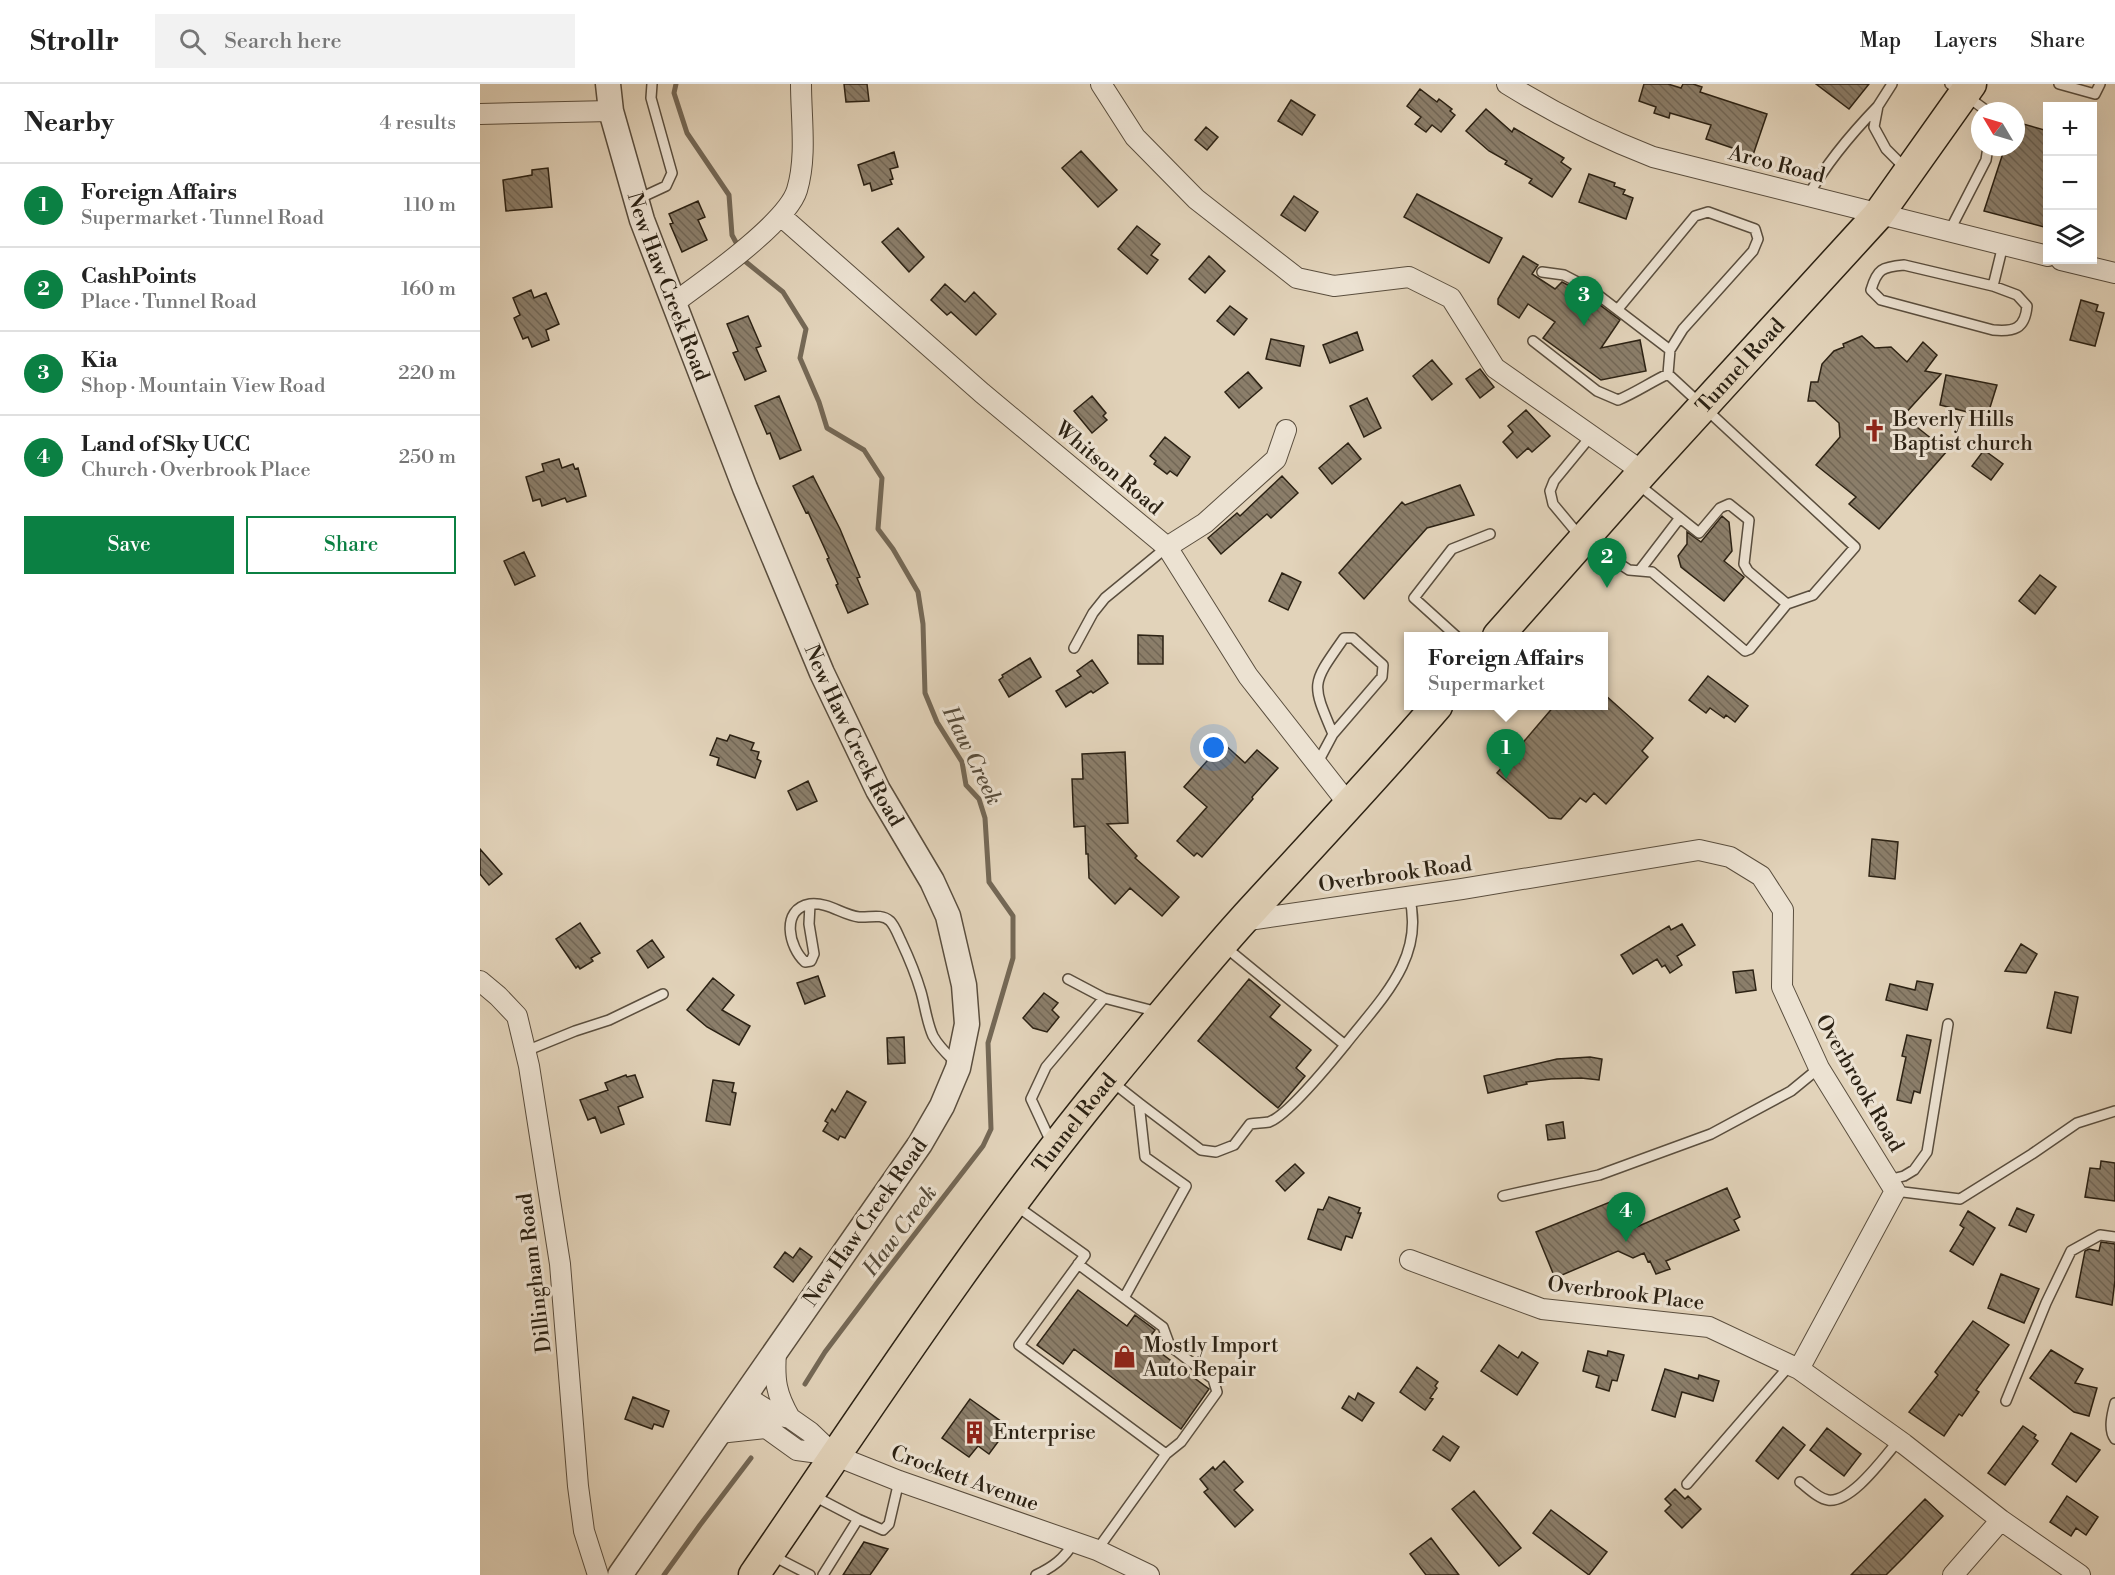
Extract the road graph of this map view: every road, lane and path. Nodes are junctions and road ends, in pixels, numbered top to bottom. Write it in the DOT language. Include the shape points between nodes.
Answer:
graph roads {
  1 [pos="608,84"];
  2 [pos="652,84"];
  3 [pos="801,84"];
  4 [pos="1101,84"];
  5 [pos="1508,84"];
  6 [pos="1892,84"];
  7 [pos="2059,84"];
  8 [pos="2100,84"];
  9 [pos="1968,93"];
  10 [pos="1878,106"];
  11 [pos="611,111"];
  12 [pos="480,114"];
  13 [pos="1987,156"];
  14 [pos="1909,171"];
  15 [pos="1807,197"];
  16 [pos="636,199"];
  17 [pos="1878,215"];
  18 [pos="781,216"];
  19 [pos="1949,232"];
  20 [pos="2003,245"];
  21 [pos="2043,255"];
  22 [pos="2078,264"];
  23 [pos="1542,272"];
  24 [pos="2115,273"];
  25 [pos="1993,286"];
  26 [pos="675,302"];
  27 [pos="1618,309"];
  28 [pos="1533,341"];
  29 [pos="1670,350"];
  30 [pos="1668,374"];
  31 [pos="1702,407"];
  32 [pos="1286,430"];
  33 [pos="1591,436"];
  34 [pos="1639,477"];
  35 [pos="1679,519"];
  36 [pos="1490,534"];
  37 [pos="1583,540"];
  38 [pos="1167,547"];
  39 [pos="1640,570"];
  40 [pos="1787,604"];
  41 [pos="1452,632"];
  42 [pos="1502,632"];
  43 [pos="1074,648"];
  44 [pos="1433,710"];
  45 [pos="1333,734"];
  46 [pos="1317,764"];
  47 [pos="1350,806"];
  48 [pos="1409,896"];
  49 [pos="810,904"];
  50 [pos="1242,921"];
  51 [pos="1222,945"];
  52 [pos="1068,978"];
  53 [pos="480,981"];
  54 [pos="663,994"];
  55 [pos="1104,998"];
  56 [pos="1164,1014"];
  57 [pos="1947,1024"];
  58 [pos="1345,1045"];
  59 [pos="526,1051"];
  60 [pos="959,1066"];
  61 [pos="1819,1068"];
  62 [pos="1109,1080"];
  63 [pos="1139,1104"];
  64 [pos="2115,1111"];
  65 [pos="1055,1150"];
  66 [pos="1892,1185"];
  67 [pos="1503,1196"];
  68 [pos="1013,1203"];
  69 [pos="2115,1237"];
  70 [pos="1410,1260"];
  71 [pos="1078,1264"];
  72 [pos="1124,1298"];
  73 [pos="776,1352"];
  74 [pos="1795,1367"];
  75 [pos="741,1401"];
  76 [pos="2006,1401"];
  77 [pos="2115,1403"];
  78 [pos="790,1418"];
  79 [pos="767,1428"];
  80 [pos="720,1433"];
  81 [pos="2115,1439"];
  82 [pos="1899,1440"];
  83 [pos="1166,1454"];
  84 [pos="834,1455"];
  85 [pos="899,1481"];
  86 [pos="1800,1482"];
  87 [pos="1687,1484"];
  88 [pos="808,1494"];
  89 [pos="858,1519"];
  90 [pos="2001,1520"];
  91 [pos="1074,1542"];
  92 [pos="1097,1550"];
  93 [pos="761,1564"];
  94 [pos="598,1575"];
  95 [pos="620,1575"];
  96 [pos="810,1575"];
  97 [pos="823,1575"];
  98 [pos="1036,1575"];
  99 [pos="1149,1575"];
  100 [pos="1953,1575"];
  101 [pos="2080,1575"];
  1 -- 11 [label="street, New Haw Creek Road"];
  2 -- 16 [label="lane" via="651,98 672,172 666,186"];
  3 -- 18 [label="street" via="802,168 796,192"];
  4 -- 33 [label="street" via="1135,136 1196,199 1297,278 1334,286 1409,277 1451,297 1495,368"];
  5 -- 15 [label="street, Arco Road" via="1552,112 1653,157"];
  6 -- 10 [label="lane"];
  7 -- 8 [label="lane" via="2095,94"];
  9 -- 14 [label="main road, Tunnel Road"];
  10 -- 14 [label="lane" via="1874,127 1886,148"];
  10 -- 15 [label="lane" via="1846,139"];
  11 -- 12 [label="street"];
  11 -- 16 [label="street, New Haw Creek Road"];
  13 -- 19 [label="lane"];
  14 -- 17 [label="main road, Tunnel Road"];
  15 -- 17 [label="street, Arco Road"];
  16 -- 26 [label="street, New Haw Creek Road"];
  17 -- 19 [label="street, Arco Road"];
  17 -- 31 [label="main road, Tunnel Road"];
  18 -- 26 [label="street"];
  18 -- 38 [label="street, Whitson Road" via="982,393"];
  19 -- 20 [label="street, Arco Road"];
  20 -- 21 [label="street, Arco Road"];
  20 -- 25 [label="lane"];
  22 -- 24 [label="street"];
  23 -- 27 [label="lane" via="1564,275"];
  25 -- 25 [label="lane" via="1904,265 1886,267 1875,275 1871,290 1881,300 1993,330 2008,332 2019,327 2026,318 2027,306 2017,295"];
  26 -- 60 [label="street, New Haw Creek Road" via="745,488 822,673 878,790 932,881 948,916 965,995 967,1024"];
  27 -- 29 [label="lane"];
  27 -- 29 [label="lane" via="1695,216 1708,212 1755,229 1758,239 1753,251 1683,329"];
  28 -- 30 [label="lane" via="1598,391 1618,400"];
  29 -- 30 [label="lane"];
  30 -- 31 [label="lane"];
  31 -- 34 [label="main road, Tunnel Road"];
  31 -- 40 [label="lane" via="1855,547 1813,595"];
  32 -- 38 [label="street" via="1276,459 1205,523"];
  33 -- 34 [label="street"];
  33 -- 37 [label="lane" via="1550,491 1553,504"];
  34 -- 35 [label="lane"];
  34 -- 37 [label="main road, Tunnel Road"];
  35 -- 39 [label="lane"];
  35 -- 40 [label="lane" via="1699,533 1720,508 1729,504 1749,520 1744,564 1748,571"];
  36 -- 41 [label="lane" via="1452,549 1414,598"];
  37 -- 39 [label="lane" via="1629,570"];
  37 -- 42 [label="main road, Tunnel Road"];
  38 -- 43 [label="lane" via="1105,598"];
  38 -- 46 [label="street, Whitson Road" via="1248,676"];
  39 -- 40 [label="lane" via="1652,572 1746,651"];
  44 -- 47 [label="main road, Tunnel Road"];
  45 -- 45 [label="lane" via="1382,677 1383,665 1353,638 1344,638 1320,673 1317,685 1318,698"];
  45 -- 46 [label="lane"];
  46 -- 47 [label="street, Whitson Road"];
  47 -- 50 [label="main road, Tunnel Road"];
  48 -- 50 [label="street, Overbrook Road"];
  48 -- 58 [label="lane" via="1413,936 1404,963 1395,981"];
  48 -- 61 [label="street, Overbrook Road" via="1699,850 1730,857 1761,876 1783,910 1782,987"];
  49 -- 49 [label="lane" via="791,918 789,932 805,962 811,962 814,954"];
  49 -- 60 [label="lane" via="889,921 910,962 933,1036"];
  50 -- 51 [label="main road, Tunnel Road"];
  51 -- 56 [label="main road, Tunnel Road"];
  51 -- 58 [label="lane"];
  52 -- 55 [label="lane"];
  53 -- 59 [label="street, Dillingham Road" via="517,1016"];
  54 -- 59 [label="lane" via="609,1020"];
  55 -- 56 [label="lane"];
  55 -- 65 [label="lane" via="1046,1066 1031,1099"];
  56 -- 62 [label="main road, Tunnel Road"];
  57 -- 66 [label="lane" via="1927,1152 1914,1170"];
  58 -- 63 [label="lane" via="1317,1079 1271,1121 1250,1124 1234,1145 1216,1152 1201,1150"];
  59 -- 94 [label="street, Dillingham Road" via="560,1264 584,1531"];
  60 -- 73 [label="street, New Haw Creek Road" via="920,1144"];
  61 -- 66 [label="street, Overbrook Road"];
  61 -- 67 [label="lane" via="1791,1091 1711,1134 1599,1175"];
  62 -- 63 [label="lane"];
  62 -- 65 [label="main road, Tunnel Road"];
  63 -- 72 [label="lane" via="1145,1157 1186,1186"];
  64 -- 66 [label="lane" via="2077,1123 1960,1199"];
  65 -- 68 [label="main road, Tunnel Road"];
  66 -- 74 [label="street"];
  68 -- 71 [label="lane" via="1084,1255"];
  68 -- 84 [label="main road, Tunnel Road"];
  69 -- 76 [label="lane" via="2100,1235 2071,1251"];
  70 -- 74 [label="street, Overbrook Place" via="1542,1309 1708,1327"];
  71 -- 72 [label="lane"];
  71 -- 83 [label="lane" via="1019,1345"];
  72 -- 83 [label="lane" via="1163,1327 1170,1346 1213,1379 1217,1392 1181,1442"];
  73 -- 75 [label="street, New Haw Creek Road"];
  73 -- 78 [label="street" via="779,1399"];
  74 -- 82 [label="street"];
  74 -- 87 [label="lane"];
  75 -- 78 [label="street"];
  75 -- 79 [label="street, Crockett Avenue"];
  75 -- 80 [label="street, New Haw Creek Road"];
  77 -- 81 [label="lane" via="2111,1416"];
  78 -- 84 [label="street"];
  79 -- 80 [label="street"];
  79 -- 84 [label="street, Crockett Avenue" via="797,1450"];
  80 -- 95 [label="street, New Haw Creek Road"];
  82 -- 86 [label="lane" via="1864,1480 1840,1500 1825,1500"];
  82 -- 90 [label="street"];
  83 -- 92 [label="lane"];
  84 -- 85 [label="street, Crockett Avenue"];
  84 -- 88 [label="main road, Tunnel Road"];
  85 -- 89 [label="lane" via="889,1524 884,1530"];
  85 -- 91 [label="street, Crockett Avenue"];
  88 -- 89 [label="lane"];
  88 -- 93 [label="main road, Tunnel Road"];
  89 -- 97 [label="lane"];
  90 -- 100 [label="street"];
  90 -- 101 [label="street"];
  91 -- 92 [label="street, Crockett Avenue"];
  91 -- 98 [label="lane" via="1067,1555"];
  92 -- 99 [label="street, Crockett Avenue"];
  93 -- 96 [label="lane"];
}
